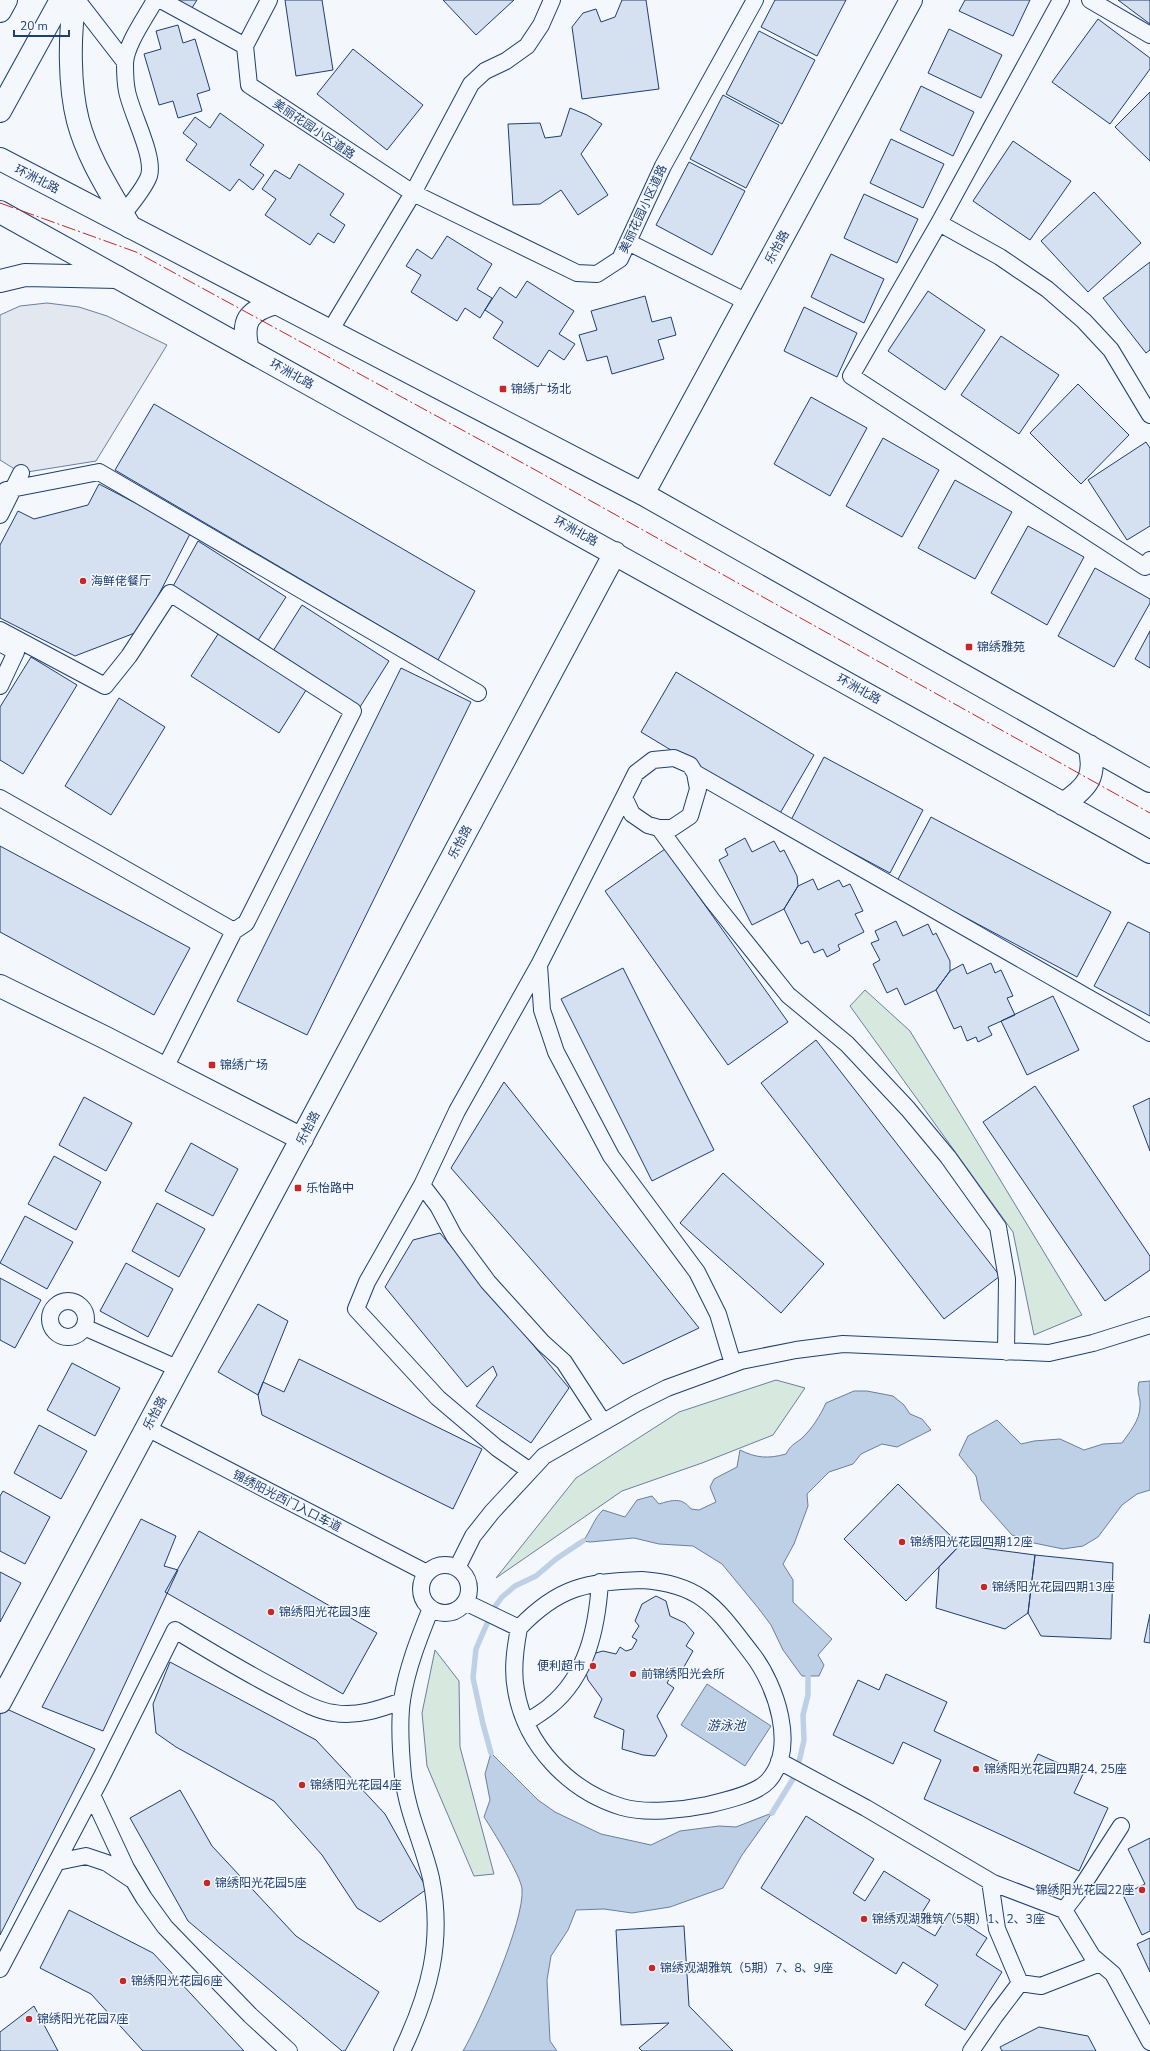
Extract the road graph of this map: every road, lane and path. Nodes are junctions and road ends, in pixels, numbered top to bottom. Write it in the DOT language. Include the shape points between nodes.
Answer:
graph roads {
  1 [pos="6,0"];
  2 [pos="61,0"];
  3 [pos="76,0"];
  4 [pos="155,0"];
  5 [pos="161,0"];
  6 [pos="269,0"];
  7 [pos="552,0"];
  8 [pos="755,0"];
  9 [pos="911,0"];
  10 [pos="1061,0"];
  11 [pos="1090,0"];
  12 [pos="0,11"];
  13 [pos="1150,35"];
  14 [pos="245,46"];
  15 [pos="125,62"];
  16 [pos="0,111"];
  17 [pos="0,160"];
  18 [pos="413,193"];
  19 [pos="0,212"];
  20 [pos="126,220"];
  21 [pos="939,223"];
  22 [pos="628,242"];
  23 [pos="117,277"];
  24 [pos="0,282"];
  25 [pos="747,302"];
  26 [pos="276,303"];
  27 [pos="330,331"];
  28 [pos="248,350"];
  29 [pos="1150,415"];
  30 [pos="21,473"];
  31 [pos="14,488"];
  32 [pos="643,494"];
  33 [pos="0,501"];
  34 [pos="0,515"];
  35 [pos="615,553"];
  36 [pos="1150,560"];
  37 [pos="0,630"];
  38 [pos="0,643"];
  39 [pos="0,686"];
  40 [pos="478,693"];
  41 [pos="1089,746"];
  42 [pos="696,773"];
  43 [pos="1150,781"];
  44 [pos="624,797"];
  45 [pos="0,798"];
  46 [pos="1063,804"];
  47 [pos="659,828"];
  48 [pos="1150,852"];
  49 [pos="234,931"];
  50 [pos="539,965"];
  51 [pos="0,986"];
  52 [pos="1150,1033"];
  53 [pos="164,1070"];
  54 [pos="302,1139"];
  55 [pos="422,1184"];
  56 [pos="1150,1325"];
  57 [pos="84,1327"];
  58 [pos="1006,1352"];
  59 [pos="733,1364"];
  60 [pos="179,1369"];
  61 [pos="603,1422"];
  62 [pos="147,1428"];
  63 [pos="530,1471"];
  64 [pos="457,1568"];
  65 [pos="427,1573"];
  66 [pos="600,1582"];
  67 [pos="465,1602"];
  68 [pos="431,1608"];
  69 [pos="519,1628"];
  70 [pos="402,1701"];
  71 [pos="0,1702"];
  72 [pos="526,1722"];
  73 [pos="779,1761"];
  74 [pos="92,1795"];
  75 [pos="1121,1826"];
  76 [pos="57,1862"];
  77 [pos="134,1881"];
  78 [pos="991,1888"];
  79 [pos="1064,1910"];
  80 [pos="1100,1963"];
  81 [pos="0,1969"];
  82 [pos="1020,1983"];
  83 [pos="1150,2042"];
  84 [pos="289,2051"];
  85 [pos="402,2051"];
  86 [pos="971,2051"];
  1 -- 12 [label="main road"];
  2 -- 16 [label="main road"];
  3 -- 15 [label="street"];
  3 -- 20 [label="main road" via="70,26 72,74 78,120 88,149"];
  4 -- 15 [label="street" via="134,38"];
  5 -- 14 [label="street"];
  6 -- 14 [label="street"];
  7 -- 18 [label="street" via="527,46 506,61 484,71 471,84"];
  8 -- 22 [label="street, 美丽花园小区道路" via="663,166"];
  9 -- 25 [label="main road, 乐怡路"];
  10 -- 21 [label="street"];
  11 -- 13 [label="street"];
  14 -- 18 [label="street, 美丽花园小区道路" via="249,85"];
  15 -- 20 [label="street" via="127,92 150,165 149,176"];
  17 -- 20 [label="main road, 环洲北路"];
  18 -- 22 [label="street, 美丽花园小区道路" via="577,273 597,274 620,259"];
  18 -- 27 [label="street"];
  19 -- 23 [label="main road, 环洲北路"];
  20 -- 26 [label="main road, 环洲北路"];
  21 -- 29 [label="street" via="1000,257 1047,289 1084,321 1111,350"];
  21 -- 36 [label="street" via="851,376 1145,567"];
  22 -- 25 [label="street"];
  23 -- 24 [label="main road" via="25,275"];
  23 -- 28 [label="main road, 环洲北路"];
  25 -- 32 [label="main road, 乐怡路"];
  26 -- 27 [label="main road, 环洲北路"];
  26 -- 28 [label="main road" via="259,308 249,319 244,333"];
  27 -- 32 [label="main road, 环洲北路"];
  28 -- 35 [label="main road, 环洲北路"];
  30 -- 31 [label="street"];
  31 -- 33 [label="street" via="6,490"];
  31 -- 34 [label="street"];
  31 -- 40 [label="street" via="99,472"];
  32 -- 41 [label="main road, 环洲北路"];
  35 -- 46 [label="main road, 环洲北路"];
  35 -- 54 [label="main road, 乐怡路"];
  37 -- 49 [label="street" via="105,686 129,656 170,592 353,711 246,923"];
  38 -- 39 [label="street" via="16,652"];
  41 -- 43 [label="main road, 环洲北路"];
  41 -- 46 [label="main road" via="1093,764 1088,782 1077,795"];
  42 -- 44 [label="street" via="690,765 674,758 653,760 636,773"];
  42 -- 47 [label="street" via="698,789 690,816 672,828"];
  42 -- 52 [label="street"];
  44 -- 47 [label="street" via="632,814 648,825"];
  44 -- 50 [label="street"];
  45 -- 49 [label="street"];
  46 -- 48 [label="main road, 环洲北路"];
  47 -- 58 [label="street" via="712,900 788,994 847,1044 908,1109 948,1157 998,1227 1007,1279"];
  49 -- 53 [label="street"];
  50 -- 55 [label="street" via="458,1111"];
  50 -- 59 [label="street" via="542,1010 556,1052 611,1156 697,1272 718,1314"];
  51 -- 53 [label="main road" via="104,1037"];
  53 -- 54 [label="main road"];
  54 -- 60 [label="main road, 乐怡路"];
  55 -- 61 [label="street" via="438,1206 454,1236 488,1282 543,1343 564,1362"];
  55 -- 63 [label="street" via="356,1308 438,1398 497,1448"];
  56 -- 58 [label="street" via="1093,1343 1049,1353"];
  57 -- 60 [label="street"];
  58 -- 59 [label="street" via="843,1344 796,1350"];
  59 -- 61 [label="street" via="667,1388"];
  60 -- 62 [label="main road, 乐怡路"];
  61 -- 63 [label="street" via="544,1456"];
  62 -- 65 [label="street, 锦绣阳光西门入口车道"];
  62 -- 71 [label="main road, 乐怡路"];
  63 -- 64 [label="street" via="473,1536"];
  64 -- 65 [label="street" via="441,1565"];
  64 -- 67 [label="street" via="467,1580 468,1595"];
  65 -- 68 [label="street" via="421,1588 426,1603"];
  66 -- 69 [label="street" via="577,1587 556,1597"];
  66 -- 72 [label="street" via="598,1610 586,1659 566,1689 550,1706"];
  66 -- 73 [label="street" via="661,1581 694,1592 722,1614 755,1658 776,1696 781,1727 782,1749"];
  67 -- 68 [label="street" via="460,1608 446,1613"];
  67 -- 69 [label="street"];
  68 -- 70 [label="street" via="416,1643"];
  69 -- 72 [label="street" via="514,1670 516,1691"];
  70 -- 74 [label="street" via="382,1709 355,1714 333,1713 302,1702 245,1672 175,1630"];
  70 -- 85 [label="street" via="403,1776 409,1809 430,1878 437,1936 427,1991"];
  72 -- 73 [label="street" via="545,1757 579,1786 622,1807 688,1809 731,1799 749,1793 766,1783 778,1769"];
  73 -- 79 [label="street" via="866,1808 992,1883"];
  74 -- 76 [label="street"];
  74 -- 77 [label="street"];
  75 -- 79 [label="street"];
  76 -- 77 [label="street" via="86,1856 107,1863"];
  76 -- 81 [label="street"];
  77 -- 84 [label="street" via="164,1927 184,1949"];
  78 -- 82 [label="street" via="997,1929"];
  79 -- 80 [label="street" via="1092,1956"];
  80 -- 82 [label="street" via="1041,1986"];
  80 -- 83 [label="street" via="1112,1974"];
  82 -- 86 [label="street"];
}
